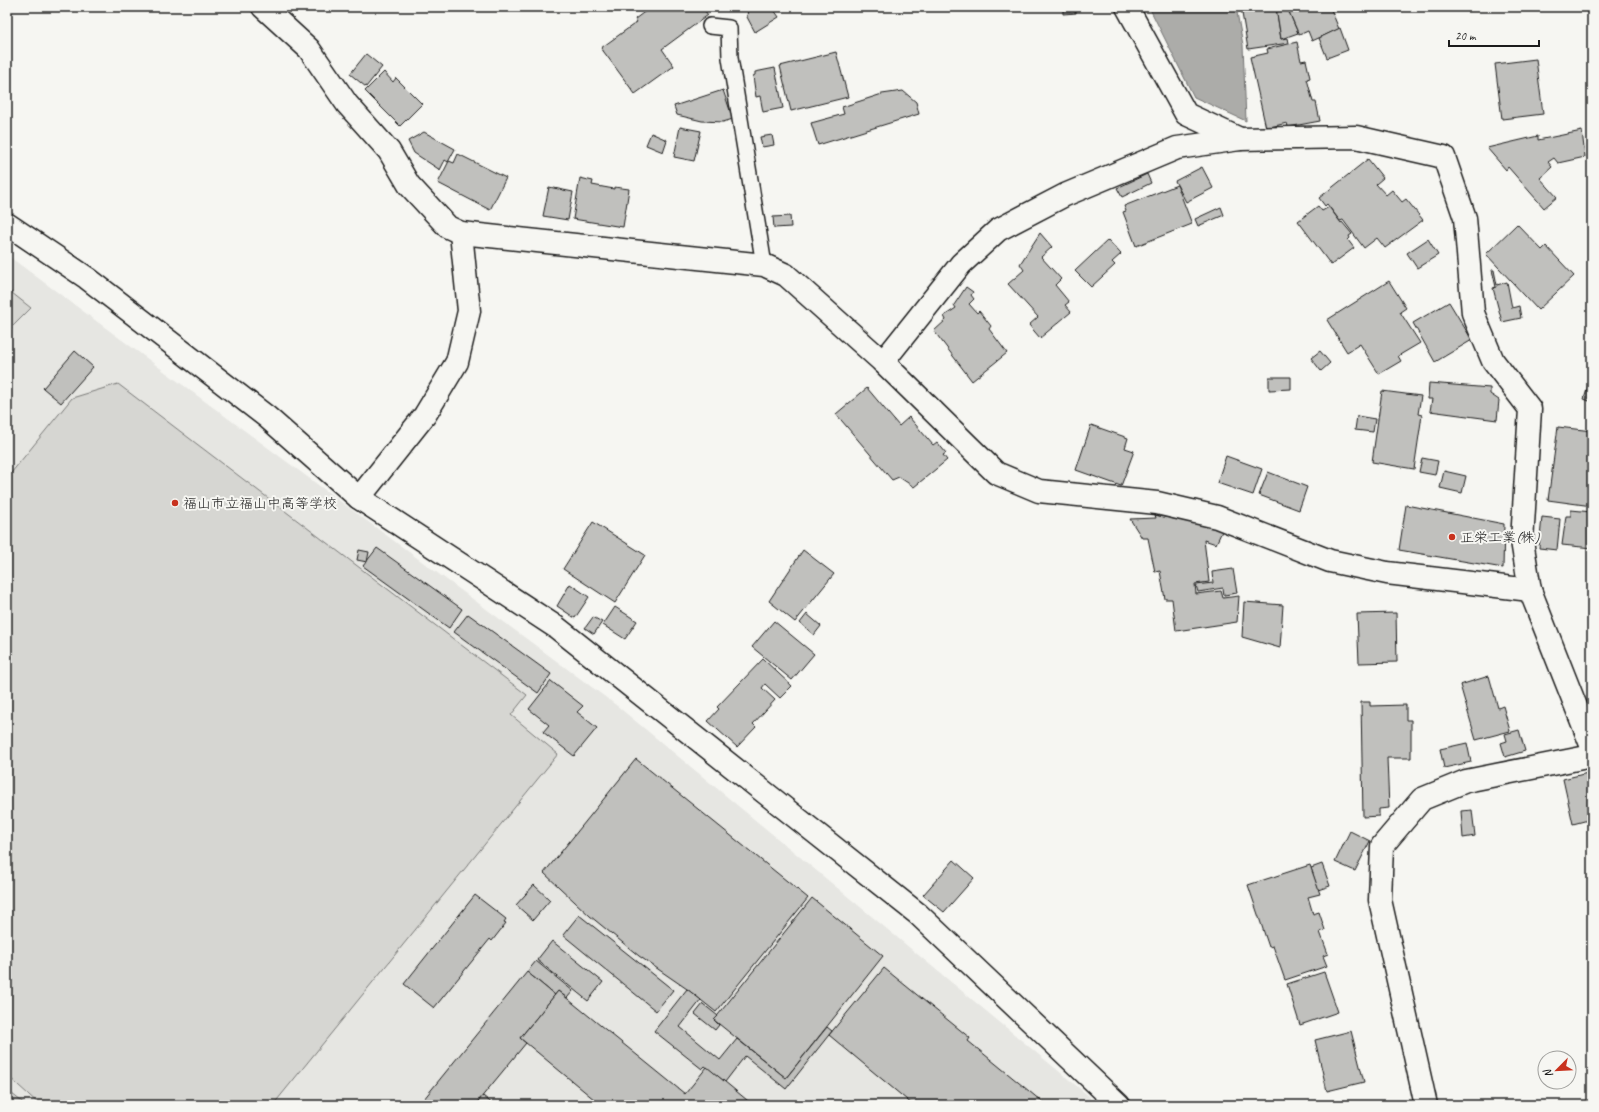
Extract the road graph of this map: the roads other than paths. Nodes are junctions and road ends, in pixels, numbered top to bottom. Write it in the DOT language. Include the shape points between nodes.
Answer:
graph roads {
  1 [pos="263,7"];
  2 [pos="1127,7"];
  3 [pos="710,26"];
  4 [pos="1240,139"];
  5 [pos="7,224"];
  6 [pos="462,233"];
  7 [pos="764,265"];
  8 [pos="883,362"];
  9 [pos="359,498"];
  10 [pos="1530,590"];
  11 [pos="1592,748"];
  12 [pos="1592,756"];
  13 [pos="1119,1105"];
  14 [pos="1426,1105"];
  1 -- 6 [label="street" via="309,49 347,104 388,151 408,185 448,227"];
  2 -- 4 [label="street" via="1186,114"];
  3 -- 7 [label="lane" via="729,28 730,58"];
  4 -- 8 [label="street" via="1177,148 1065,195 998,230 961,264"];
  4 -- 10 [label="street" via="1356,137 1444,157 1466,218 1473,313 1492,361 1530,409 1522,541"];
  5 -- 9 [label="street" via="87,278 267,418"];
  6 -- 7 [label="street"];
  6 -- 9 [label="street" via="469,311 457,362 425,415"];
  7 -- 8 [label="street" via="786,275"];
  8 -- 10 [label="street" via="996,473 1039,491 1158,503 1217,516 1330,561 1387,573"];
  9 -- 13 [label="street" via="556,627 918,914"];
  10 -- 11 [label="street"];
  12 -- 14 [label="street" via="1466,781 1422,799 1382,846 1380,900"];
}
